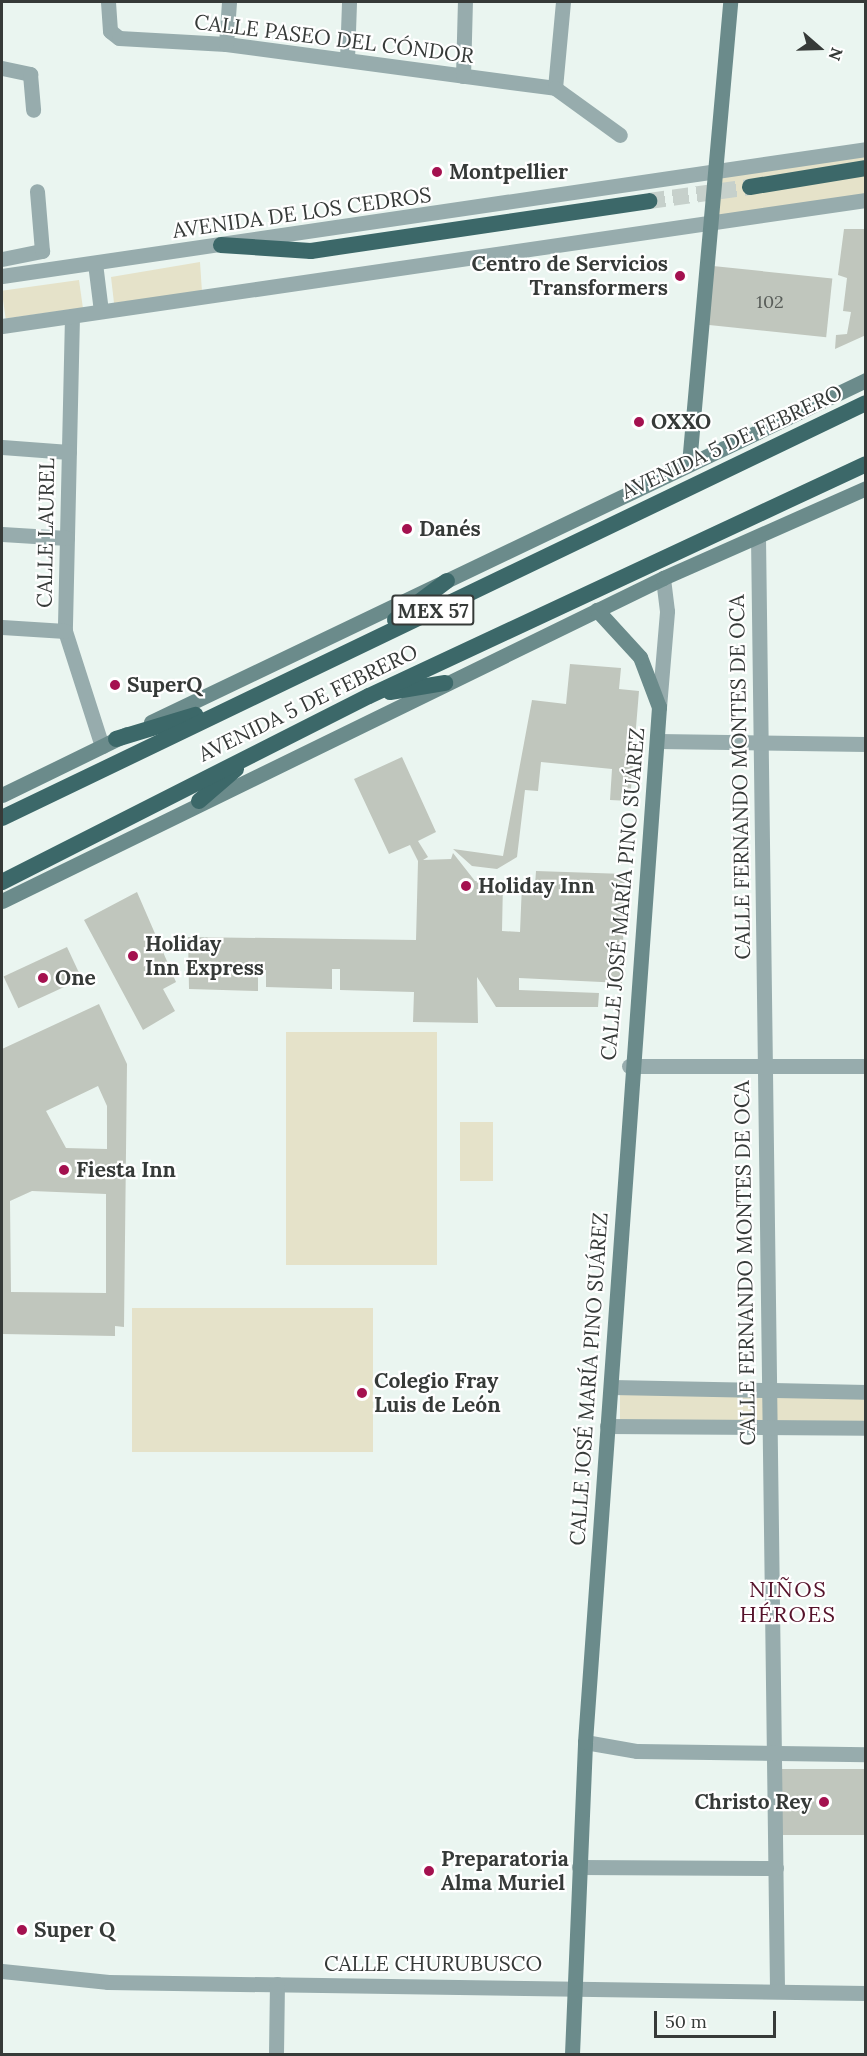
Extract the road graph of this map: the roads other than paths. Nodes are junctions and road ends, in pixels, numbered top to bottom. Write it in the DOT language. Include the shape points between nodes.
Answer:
graph roads {
  1 [pos="108,2"];
  2 [pos="229,2"];
  3 [pos="349,2"];
  4 [pos="465,2"];
  5 [pos="563,2"];
  6 [pos="730,2"];
  7 [pos="226,44"];
  8 [pos="347,60"];
  9 [pos="2,68"];
  10 [pos="463,76"];
  11 [pos="555,88"];
  12 [pos="33,110"];
  13 [pos="620,135"];
  14 [pos="866,149"];
  15 [pos="866,168"];
  16 [pos="714,174"];
  17 [pos="750,187"];
  18 [pos="37,191"];
  19 [pos="866,200"];
  20 [pos="650,201"];
  21 [pos="711,224"];
  22 [pos="221,246"];
  23 [pos="2,259"];
  24 [pos="95,263"];
  25 [pos="2,276"];
  26 [pos="101,311"];
  27 [pos="72,315"];
  28 [pos="2,326"];
  29 [pos="866,380"];
  30 [pos="866,404"];
  31 [pos="2,447"];
  32 [pos="69,452"];
  33 [pos="689,464"];
  34 [pos="866,464"];
  35 [pos="866,479"];
  36 [pos="866,488"];
  37 [pos="2,534"];
  38 [pos="758,537"];
  39 [pos="67,538"];
  40 [pos="663,578"];
  41 [pos="447,581"];
  42 [pos="597,610"];
  43 [pos="2,627"];
  44 [pos="65,631"];
  45 [pos="363,644"];
  46 [pos="445,683"];
  47 [pos="369,696"];
  48 [pos="244,700"];
  49 [pos="659,707"];
  50 [pos="658,741"];
  51 [pos="109,742"];
  52 [pos="764,744"];
  53 [pos="866,744"];
  54 [pos="257,750"];
  55 [pos="2,795"];
  56 [pos="199,801"];
  57 [pos="2,818"];
  58 [pos="39,881"];
  59 [pos="2,882"];
  60 [pos="2,895"];
  61 [pos="2,901"];
  62 [pos="629,1066"];
  63 [pos="762,1066"];
  64 [pos="866,1066"];
  65 [pos="612,1387"];
  66 [pos="768,1390"];
  67 [pos="866,1392"];
  68 [pos="607,1426"];
  69 [pos="866,1428"];
  70 [pos="769,1429"];
  71 [pos="585,1742"];
  72 [pos="866,1754"];
  73 [pos="776,1755"];
  74 [pos="579,1867"];
  75 [pos="776,1868"];
  76 [pos="2,1971"];
  77 [pos="277,1984"];
  78 [pos="573,1986"];
  79 [pos="777,1989"];
  80 [pos="866,1993"];
  81 [pos="276,2055"];
  82 [pos="572,2055"];
  1 -- 7 [label="street, CALLE PASEO DEL CÓNDOR" via="110,31 119,38"];
  2 -- 7 [label="street"];
  3 -- 8 [label="street"];
  4 -- 10 [label="street"];
  5 -- 11 [label="street"];
  6 -- 16 [label="main road"];
  7 -- 8 [label="street, CALLE PASEO DEL CÓNDOR"];
  8 -- 10 [label="street, CALLE PASEO DEL CÓNDOR"];
  9 -- 12 [label="street" via="30,74"];
  10 -- 11 [label="street, CALLE PASEO DEL CÓNDOR"];
  11 -- 13 [label="street"];
  14 -- 16 [label="street, AVENIDA DE LOS CEDROS"];
  15 -- 17 [label="highway"];
  16 -- 21 [label="main road"];
  16 -- 22 [label="street, AVENIDA DE LOS CEDROS"];
  18 -- 23 [label="street" via="42,251"];
  19 -- 21 [label="street"];
  20 -- 22 [label="highway" via="310,251"];
  21 -- 26 [label="street"];
  21 -- 33 [label="main road"];
  22 -- 24 [label="street, AVENIDA DE LOS CEDROS"];
  24 -- 25 [label="street, AVENIDA DE LOS CEDROS"];
  24 -- 26 [label="street"];
  26 -- 27 [label="street"];
  27 -- 28 [label="street"];
  27 -- 32 [label="street, CALLE LAUREL"];
  29 -- 33 [label="main road, AVENIDA 5 DE FEBRERO"];
  30 -- 45 [label="highway, AVENIDA 5 DE FEBRERO / MEX 57"];
  31 -- 32 [label="street"];
  32 -- 39 [label="street, CALLE LAUREL"];
  33 -- 41 [label="main road, AVENIDA 5 DE FEBRERO"];
  34 -- 47 [label="highway, AVENIDA 5 DE FEBRERO / MEX 57"];
  35 -- 42 [label="main road" via="665,570"];
  36 -- 38 [label="main road, AVENIDA 5 DE FEBRERO"];
  37 -- 39 [label="street"];
  38 -- 40 [label="main road, AVENIDA 5 DE FEBRERO"];
  38 -- 52 [label="street, CALLE FERNANDO MONTES DE OCA"];
  39 -- 44 [label="street, CALLE LAUREL"];
  40 -- 42 [label="main road, AVENIDA 5 DE FEBRERO"];
  40 -- 49 [label="street, CALLE JOSÉ MARÍA PINO SUÁREZ" via="667,611"];
  41 -- 45 [label="highway"];
  41 -- 51 [label="main road, AVENIDA 5 DE FEBRERO"];
  42 -- 46 [label="main road, AVENIDA 5 DE FEBRERO"];
  42 -- 49 [label="main road, CALLE JOSÉ MARÍA PINO SUÁREZ" via="640,657"];
  43 -- 44 [label="street"];
  44 -- 51 [label="street, CALLE LAUREL"];
  45 -- 48 [label="highway, AVENIDA 5 DE FEBRERO / MEX 57"];
  46 -- 47 [label="highway"];
  46 -- 56 [label="main road, AVENIDA 5 DE FEBRERO"];
  47 -- 54 [label="highway, AVENIDA 5 DE FEBRERO / MEX 57"];
  48 -- 51 [label="highway"];
  48 -- 57 [label="highway, AVENIDA 5 DE FEBRERO / MEX 57"];
  49 -- 50 [label="main road, CALLE JOSÉ MARÍA PINO SUÁREZ"];
  50 -- 52 [label="street"];
  50 -- 62 [label="main road, CALLE JOSÉ MARÍA PINO SUÁREZ"];
  51 -- 55 [label="main road, AVENIDA 5 DE FEBRERO"];
  52 -- 53 [label="street"];
  52 -- 63 [label="street, CALLE FERNANDO MONTES DE OCA"];
  54 -- 56 [label="highway"];
  54 -- 59 [label="highway, AVENIDA 5 DE FEBRERO / MEX 57"];
  56 -- 58 [label="main road, AVENIDA 5 DE FEBRERO"];
  58 -- 60 [label="main road"];
  58 -- 61 [label="main road, AVENIDA 5 DE FEBRERO"];
  62 -- 63 [label="street"];
  62 -- 65 [label="main road, CALLE JOSÉ MARÍA PINO SUÁREZ"];
  63 -- 64 [label="street"];
  63 -- 66 [label="street, CALLE FERNANDO MONTES DE OCA"];
  65 -- 66 [label="street"];
  65 -- 68 [label="main road, CALLE JOSÉ MARÍA PINO SUÁREZ"];
  66 -- 67 [label="street"];
  66 -- 70 [label="street, CALLE FERNANDO MONTES DE OCA"];
  68 -- 70 [label="street"];
  68 -- 71 [label="main road, CALLE JOSÉ MARÍA PINO SUÁREZ"];
  69 -- 70 [label="street"];
  70 -- 73 [label="street, CALLE FERNANDO MONTES DE OCA"];
  71 -- 73 [label="street" via="637,1751"];
  71 -- 74 [label="main road, CALLE JOSÉ MARÍA PINO SUÁREZ"];
  72 -- 73 [label="street"];
  73 -- 75 [label="street, CALLE FERNANDO MONTES DE OCA"];
  74 -- 75 [label="street"];
  74 -- 78 [label="main road, CALLE JOSÉ MARÍA PINO SUÁREZ"];
  75 -- 79 [label="street, CALLE FERNANDO MONTES DE OCA"];
  76 -- 77 [label="street, CALLE CHURUBUSCO" via="108,1982"];
  77 -- 78 [label="street, CALLE CHURUBUSCO"];
  77 -- 81 [label="street"];
  78 -- 79 [label="street, CALLE CHURUBUSCO"];
  78 -- 82 [label="main road, CALLE JOSÉ MARÍA PINO SUÁREZ"];
  79 -- 80 [label="street, CALLE CHURUBUSCO"];
}
